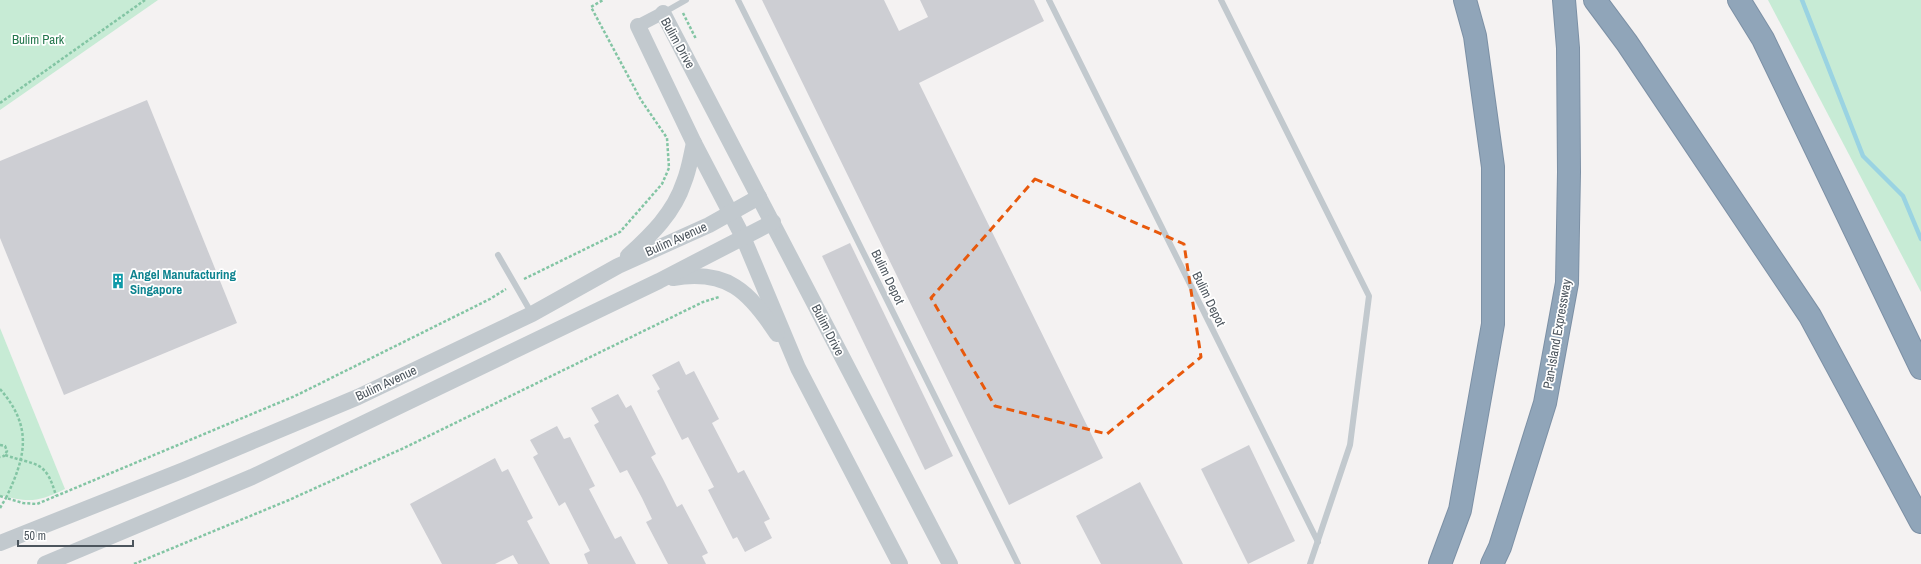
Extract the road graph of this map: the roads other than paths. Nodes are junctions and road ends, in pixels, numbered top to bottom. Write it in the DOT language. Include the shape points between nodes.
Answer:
graph roads {
  1 [pos="686,0"];
  2 [pos="738,0"];
  3 [pos="1049,0"];
  4 [pos="1221,0"];
  5 [pos="1465,0"];
  6 [pos="1564,0"];
  7 [pos="1595,0"];
  8 [pos="1739,0"];
  9 [pos="663,13"];
  10 [pos="638,26"];
  11 [pos="694,143"];
  12 [pos="759,197"];
  13 [pos="730,213"];
  14 [pos="773,222"];
  15 [pos="742,237"];
  16 [pos="498,255"];
  17 [pos="618,266"];
  18 [pos="660,281"];
  19 [pos="532,314"];
  20 [pos="798,368"];
  21 [pos="1921,368"];
  22 [pos="1921,522"];
  23 [pos="1318,542"];
  24 [pos="0,543"];
  25 [pos="45,564"];
  26 [pos="900,564"];
  27 [pos="950,564"];
  28 [pos="1018,564"];
  29 [pos="1310,564"];
  30 [pos="1440,564"];
  31 [pos="1492,564"];
  1 -- 9 [label="lane"];
  2 -- 28 [label="lane, Bulim Depot"];
  3 -- 23 [label="lane, Bulim Depot"];
  4 -- 23 [label="lane" via="1369,296 1350,445"];
  5 -- 30 [label="highway" via="1475,36 1493,167 1493,324 1460,510"];
  6 -- 31 [label="highway, Pan-Island Expressway" via="1568,48 1570,172 1567,283 1545,403 1500,547"];
  7 -- 22 [label="highway" via="1627,43 1810,316"];
  8 -- 21 [label="highway" via="1763,39"];
  9 -- 10 [label="street, Bulim Drive"];
  9 -- 12 [label="street, Bulim Drive"];
  10 -- 11 [label="street, Bulim Drive"];
  11 -- 13 [label="street, Bulim Drive"];
  11 -- 17 [label="street" via="685,182 676,203 654,232"];
  12 -- 13 [label="street, Bulim Avenue"];
  12 -- 14 [label="street, Bulim Drive"];
  13 -- 15 [label="street, Bulim Drive"];
  13 -- 17 [label="street, Bulim Avenue"];
  14 -- 15 [label="street, Bulim Avenue"];
  14 -- 27 [label="street, Bulim Drive"];
  15 -- 18 [label="street, Bulim Avenue"];
  15 -- 20 [label="street, Bulim Drive"];
  16 -- 19 [label="lane"];
  17 -- 19 [label="street, Bulim Avenue"];
  18 -- 20 [label="street" via="693,275 713,276 750,297"];
  18 -- 25 [label="street, Bulim Avenue" via="252,477"];
  19 -- 24 [label="street, Bulim Avenue" via="351,400"];
  20 -- 26 [label="street, Bulim Drive"];
  23 -- 29 [label="lane"];
}
